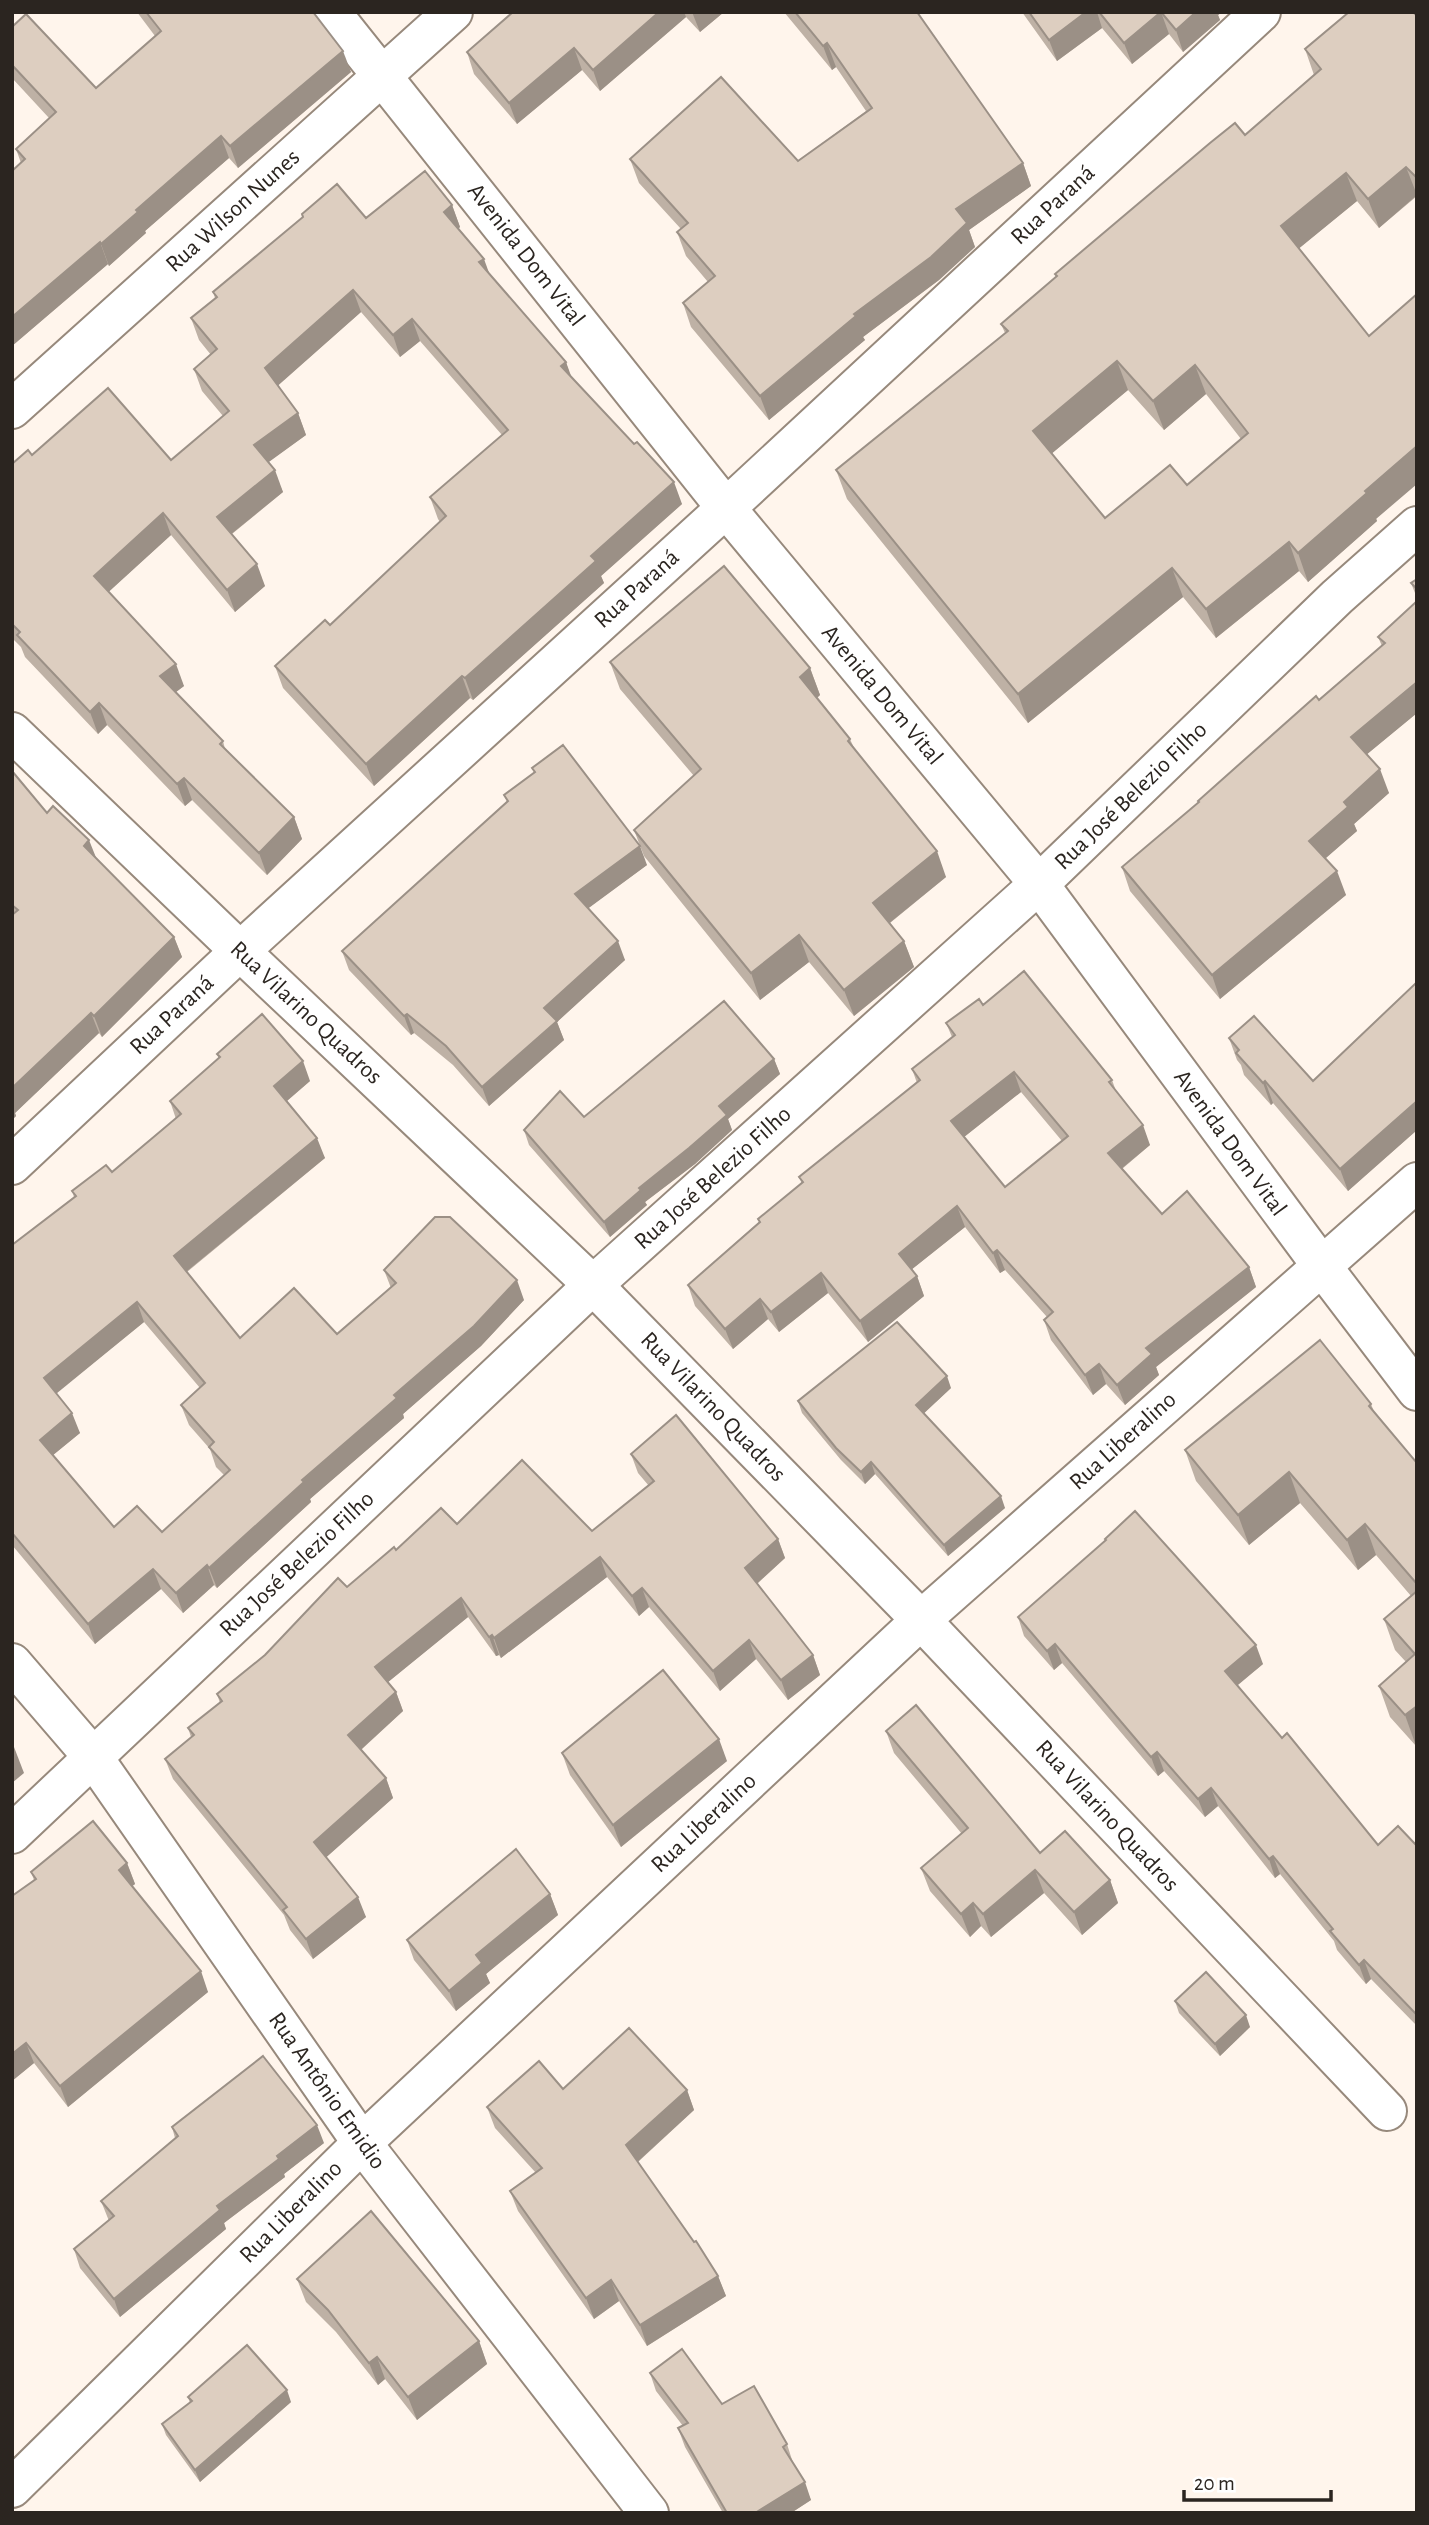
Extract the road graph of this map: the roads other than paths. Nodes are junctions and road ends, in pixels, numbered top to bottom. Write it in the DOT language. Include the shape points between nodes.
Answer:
graph roads {
  1 [pos="331,12"];
  2 [pos="453,12"];
  3 [pos="1261,12"];
  4 [pos="384,76"];
  5 [pos="12,409"];
  6 [pos="726,508"];
  7 [pos="1417,526"];
  8 [pos="12,732"];
  9 [pos="1039,884"];
  10 [pos="240,951"];
  11 [pos="12,1165"];
  12 [pos="1417,1182"];
  13 [pos="1321,1265"];
  14 [pos="593,1285"];
  15 [pos="1417,1391"];
  16 [pos="921,1620"];
  17 [pos="12,1663"];
  18 [pos="93,1757"];
  19 [pos="12,1835"];
  20 [pos="1387,2111"];
  21 [pos="362,2143"];
  22 [pos="12,2488"];
  23 [pos="649,2513"];
  1 -- 4 [label="street, Avenida Dom Vital"];
  2 -- 4 [label="street, Rua Wilson Nunes"];
  3 -- 6 [label="street, Rua Paraná"];
  4 -- 5 [label="street, Rua Wilson Nunes"];
  4 -- 6 [label="street, Avenida Dom Vital"];
  6 -- 9 [label="street, Avenida Dom Vital"];
  6 -- 10 [label="street, Rua Paraná"];
  7 -- 9 [label="street, Rua José Belezio Filho"];
  8 -- 10 [label="street, Rua Vilarino Quadros"];
  9 -- 13 [label="street, Avenida Dom Vital"];
  9 -- 14 [label="street, Rua José Belezio Filho"];
  10 -- 11 [label="street, Rua Paraná"];
  10 -- 14 [label="street, Rua Vilarino Quadros"];
  12 -- 13 [label="street, Rua Liberalino"];
  13 -- 15 [label="street, Avenida Dom Vital"];
  13 -- 16 [label="street, Rua Liberalino"];
  14 -- 16 [label="street, Rua Vilarino Quadros"];
  14 -- 18 [label="street, Rua José Belezio Filho"];
  16 -- 20 [label="street, Rua Vilarino Quadros"];
  16 -- 21 [label="street, Rua Liberalino"];
  17 -- 18 [label="street, Rua Antônio Emidio"];
  18 -- 19 [label="street, Rua José Belezio Filho"];
  18 -- 21 [label="street, Rua Antônio Emidio"];
  21 -- 22 [label="street, Rua Liberalino"];
  21 -- 23 [label="street, Rua Antônio Emidio"];
}
